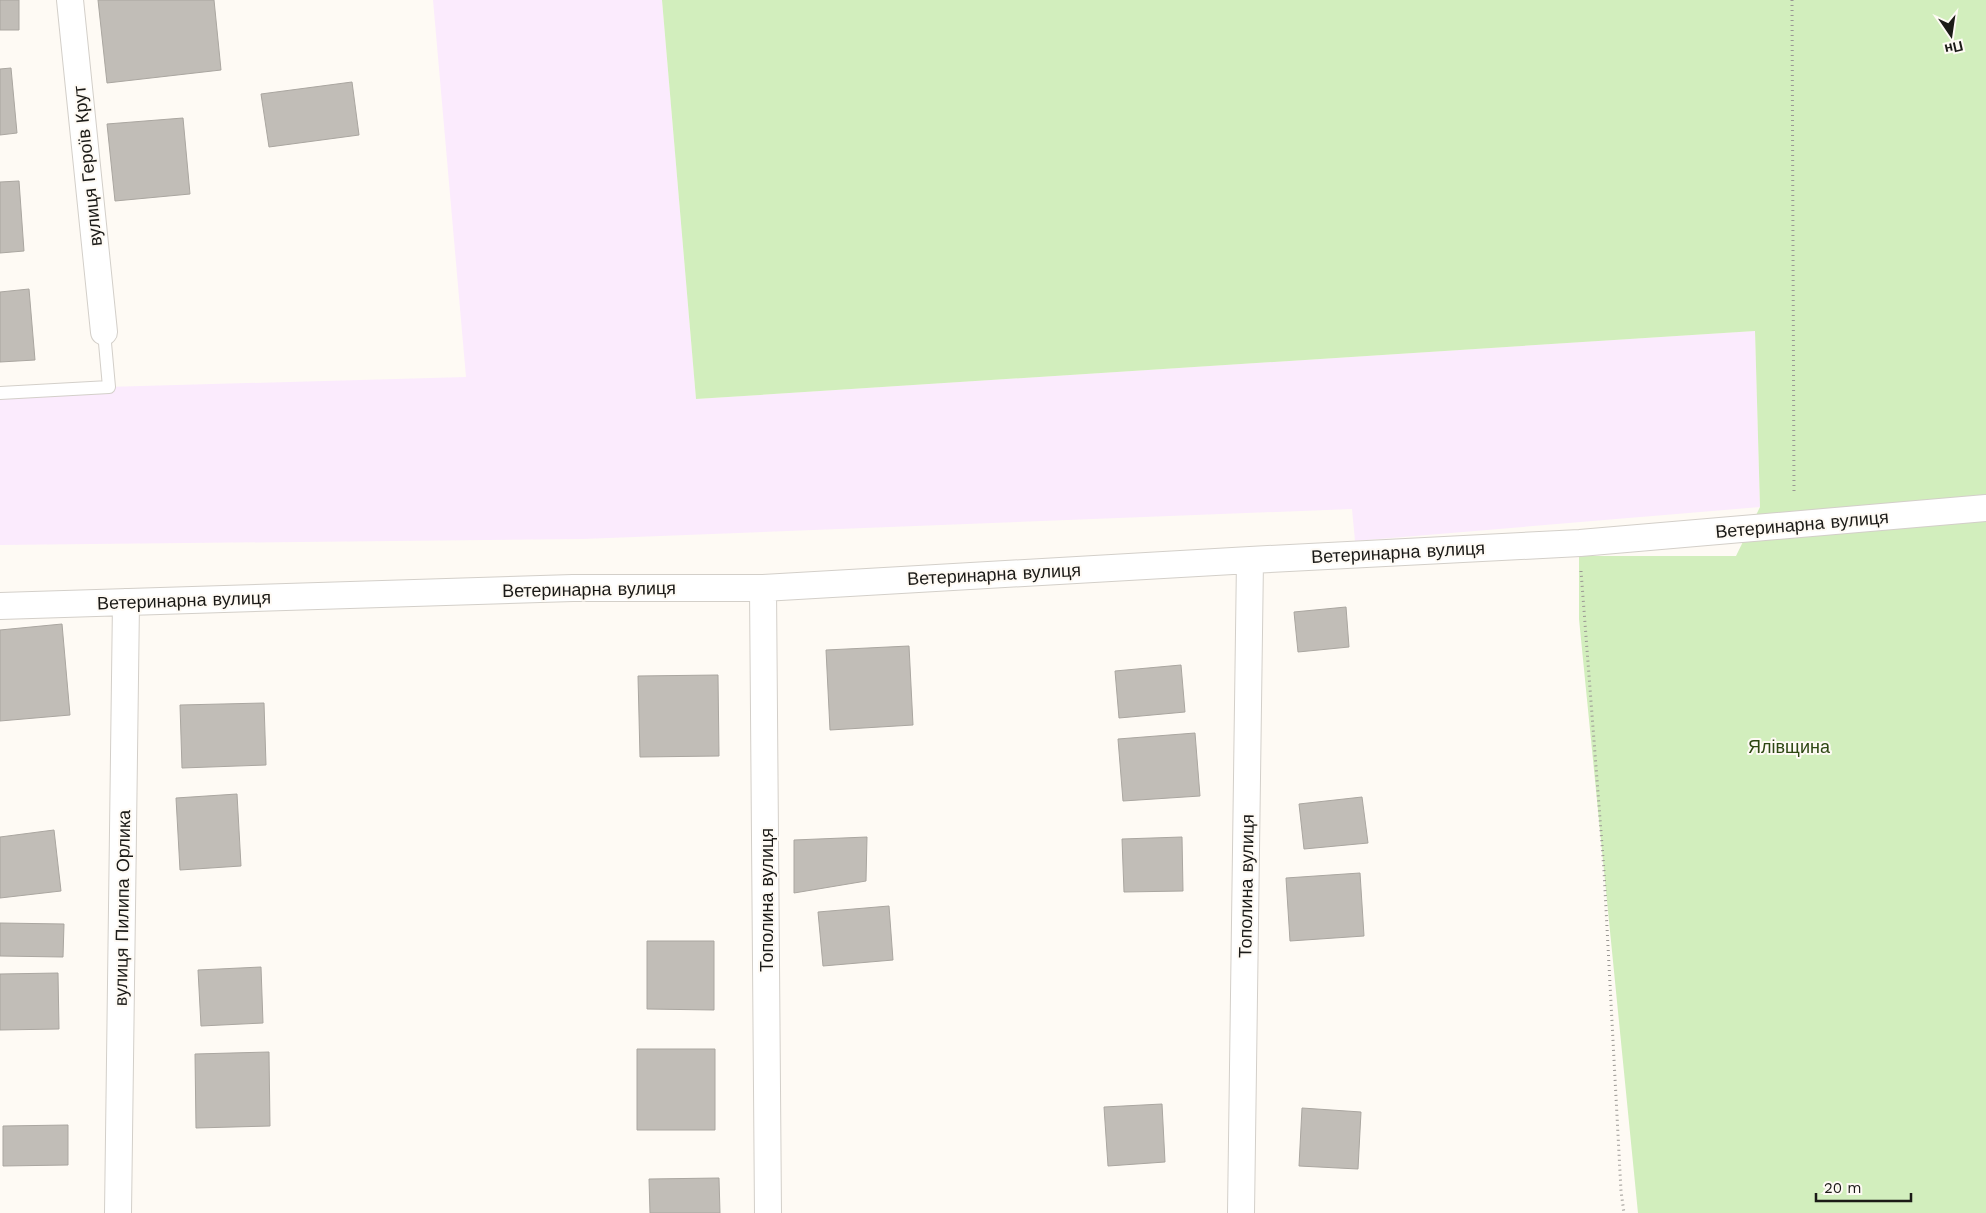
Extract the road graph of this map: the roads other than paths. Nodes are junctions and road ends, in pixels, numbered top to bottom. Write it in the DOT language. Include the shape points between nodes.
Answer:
graph roads {
  1 [pos="70,0"];
  2 [pos="104,332"];
  3 [pos="0,394"];
  4 [pos="1986,508"];
  5 [pos="1250,560"];
  6 [pos="764,588"];
  7 [pos="126,602"];
  8 [pos="0,606"];
  9 [pos="118,1213"];
  10 [pos="768,1213"];
  11 [pos="1242,1213"];
  1 -- 2 [label="street, вулиця Героїв Крут"];
  2 -- 3 [label="lane" via="109,387"];
  4 -- 5 [label="street, Ветеринарна вулиця" via="1580,543"];
  5 -- 6 [label="street, Ветеринарна вулиця"];
  5 -- 11 [label="street, Тополина вулиця"];
  6 -- 7 [label="street, Ветеринарна вулиця" via="573,588"];
  6 -- 10 [label="street, Тополина вулиця"];
  7 -- 8 [label="street, Ветеринарна вулиця"];
  7 -- 9 [label="street, вулиця Пилипа Орлика"];
}
